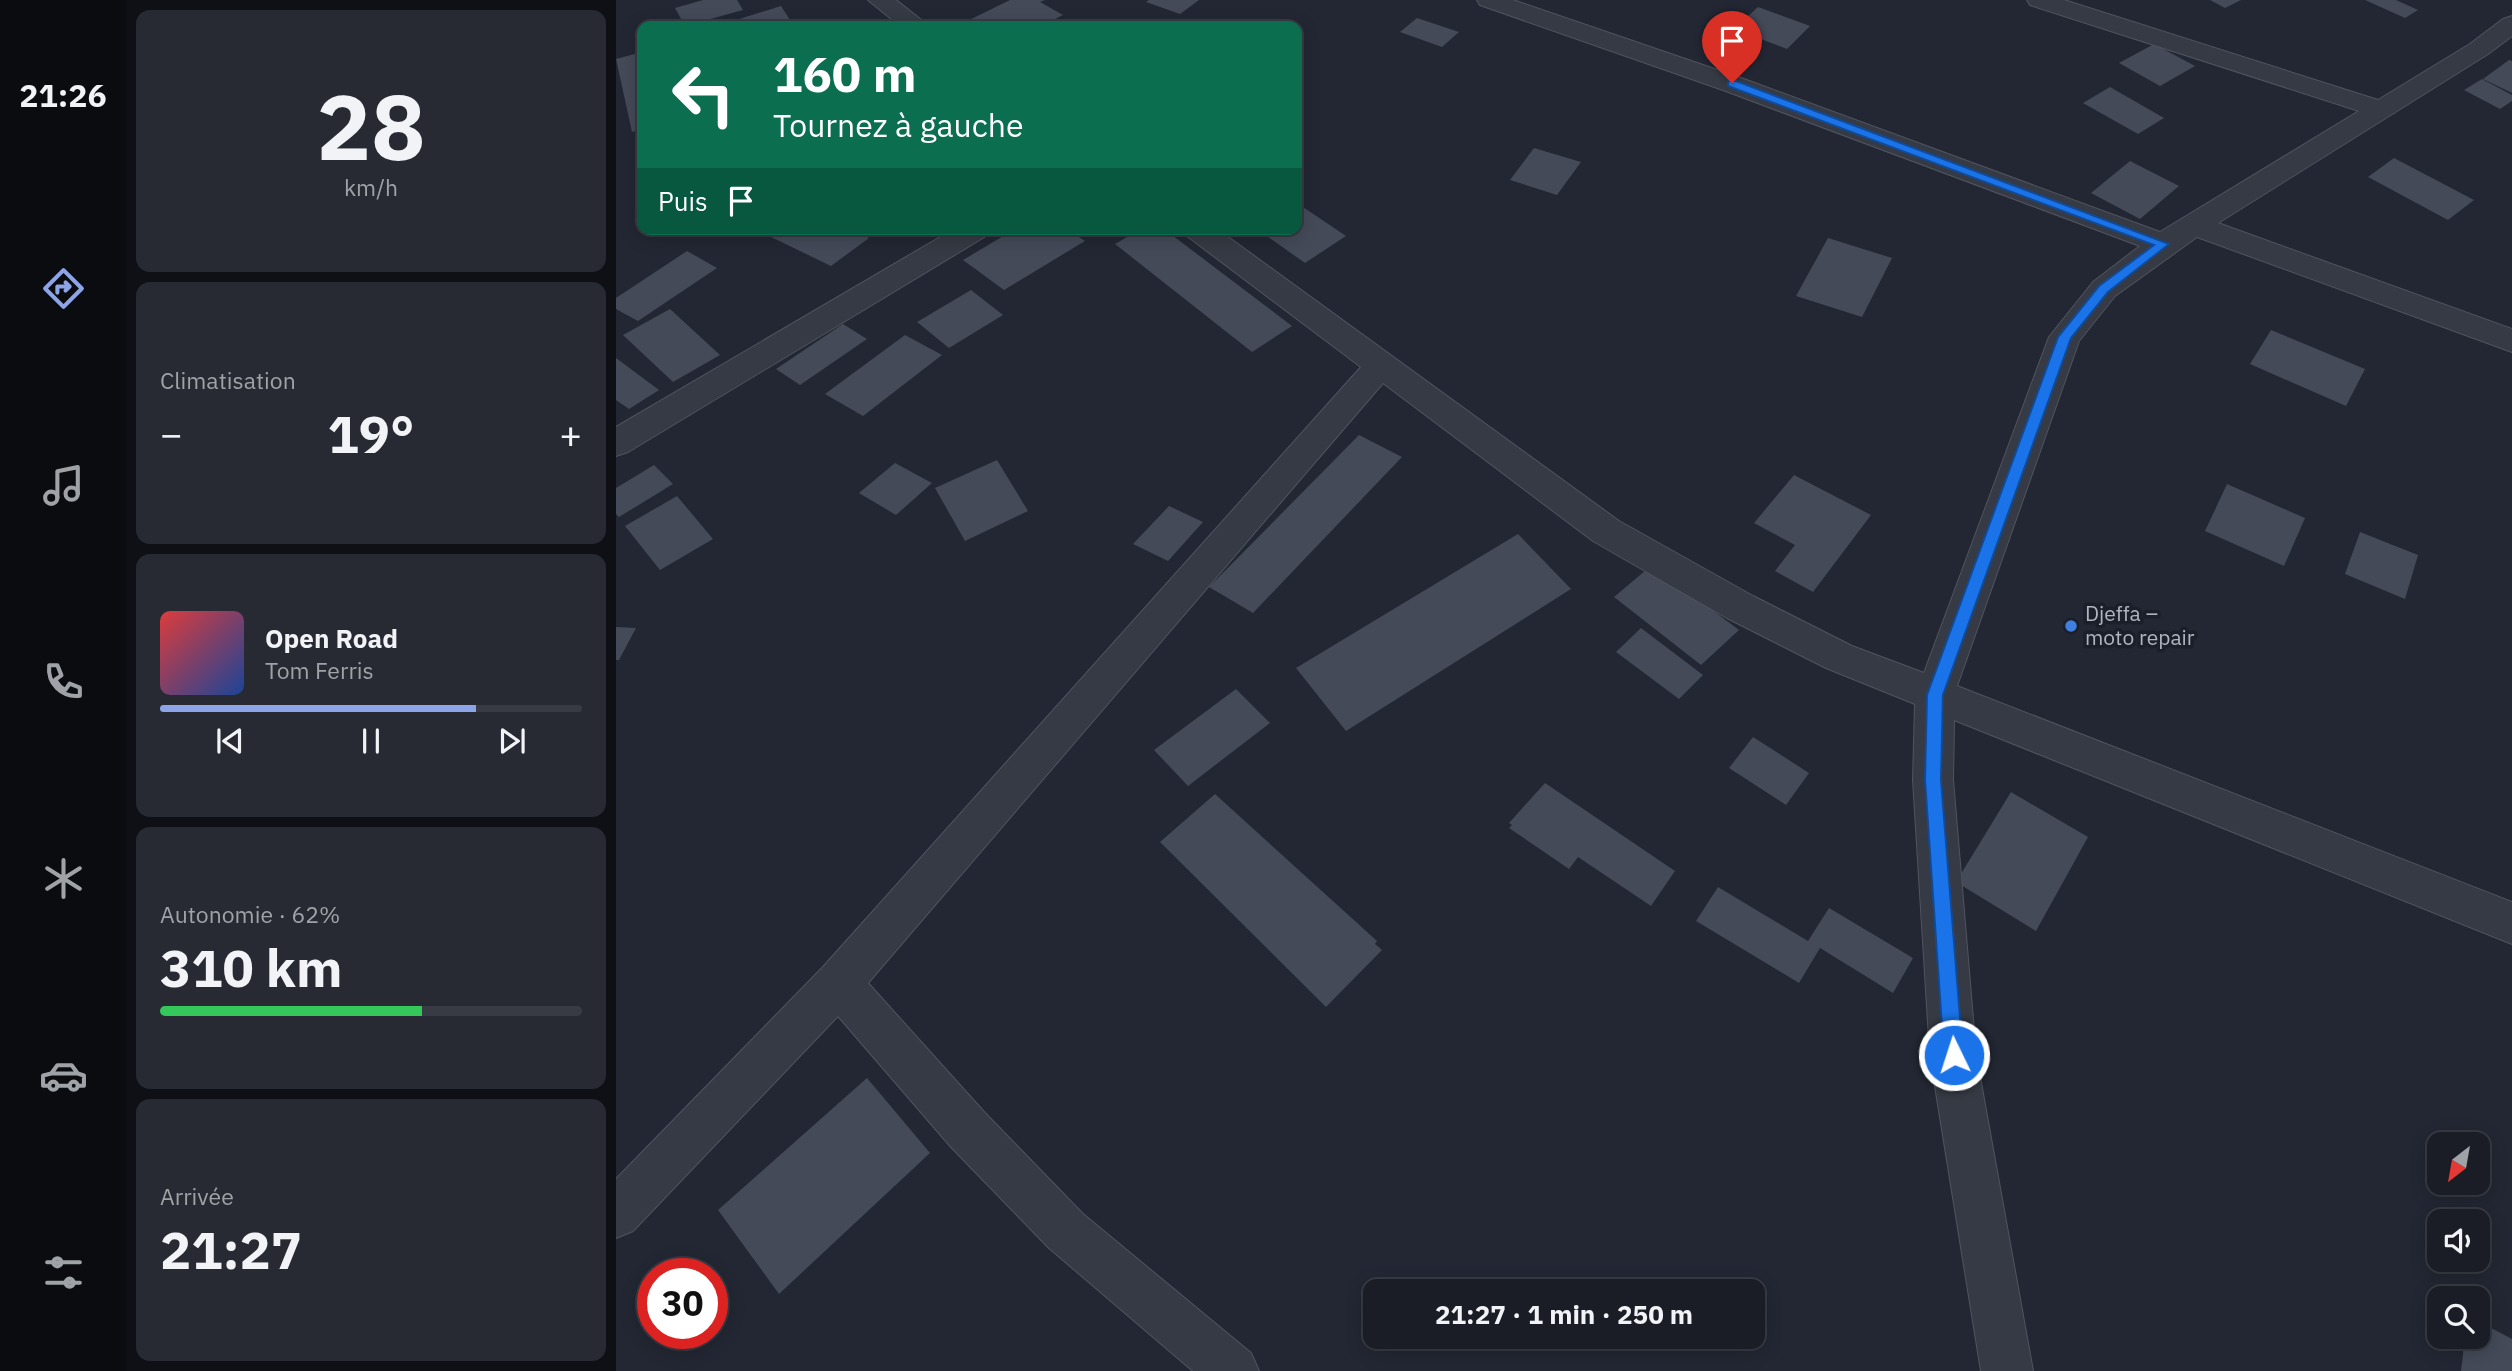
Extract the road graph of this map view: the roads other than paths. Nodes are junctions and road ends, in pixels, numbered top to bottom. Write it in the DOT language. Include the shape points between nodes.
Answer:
graph roads {
  1 [pos="918,0"];
  2 [pos="1489,0"];
  3 [pos="2039,0"];
  4 [pos="887,5"];
  5 [pos="909,21"];
  6 [pos="2512,24"];
  7 [pos="2380,109"];
  8 [pos="2194,225"];
  9 [pos="966,235"];
  10 [pos="1205,235"];
  11 [pos="2163,244"];
  12 [pos="2512,341"];
  13 [pos="1380,366"];
  14 [pos="616,443"];
  15 [pos="1935,695"];
  16 [pos="2512,923"];
  17 [pos="839,983"];
  18 [pos="616,1214"];
  19 [pos="1233,1371"];
  20 [pos="2007,1371"];
  1 -- 4 [label="street"];
  2 -- 11 [label="street" via="1732,83"];
  3 -- 7 [label="street"];
  4 -- 5 [label="street"];
  6 -- 7 [label="street"];
  7 -- 8 [label="street"];
  8 -- 11 [label="street"];
  8 -- 12 [label="street"];
  9 -- 14 [label="street"];
  10 -- 13 [label="street"];
  11 -- 15 [label="street" via="2104,289 2065,337"];
  13 -- 15 [label="street" via="1606,531 1839,657"];
  13 -- 17 [label="street"];
  15 -- 16 [label="street"];
  15 -- 20 [label="street" via="1933,780 1954,1055"];
  17 -- 18 [label="street"];
  17 -- 19 [label="street" via="968,1130 1066,1231"];
}
